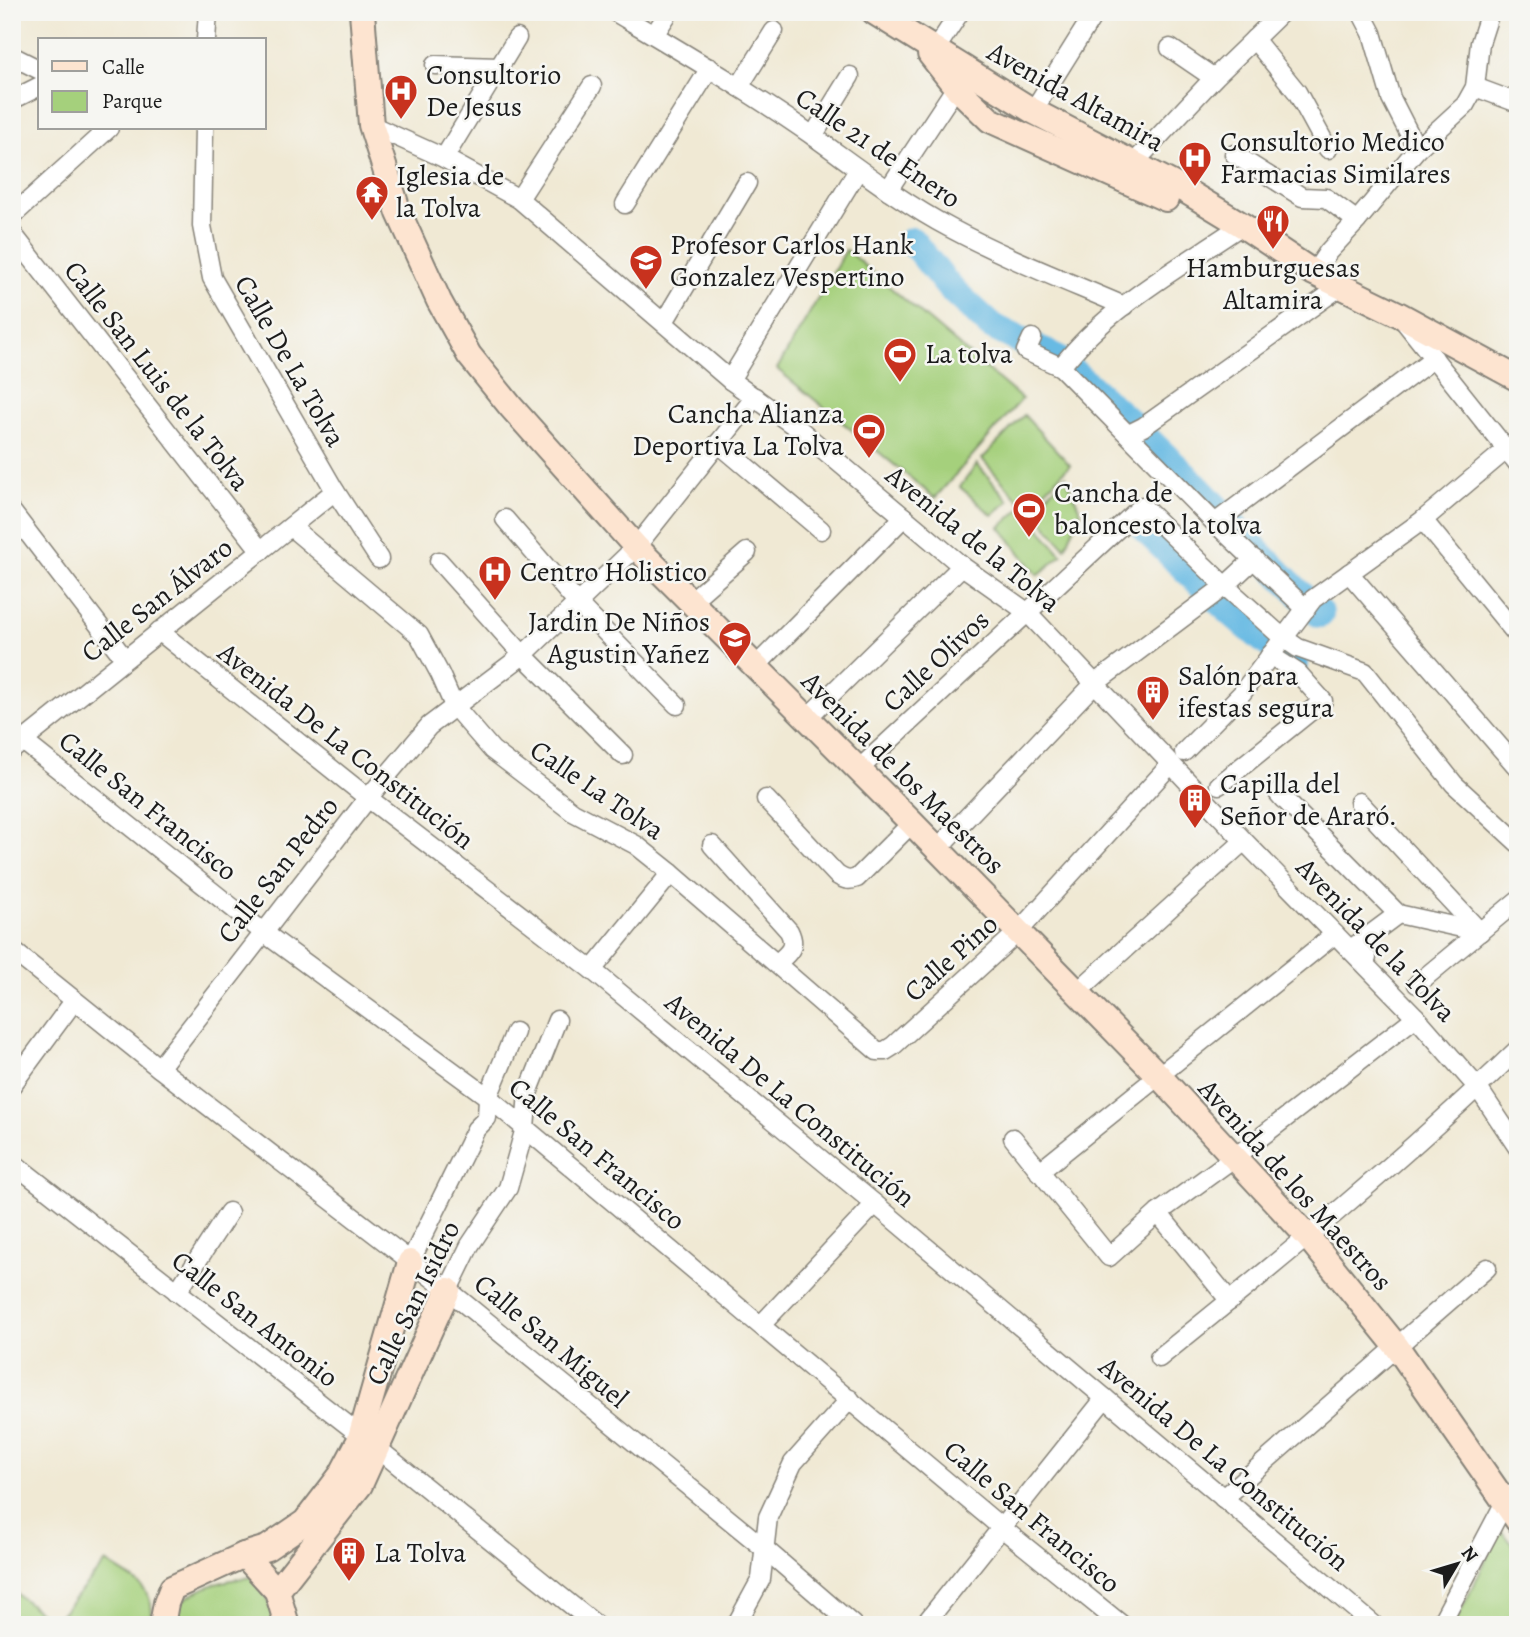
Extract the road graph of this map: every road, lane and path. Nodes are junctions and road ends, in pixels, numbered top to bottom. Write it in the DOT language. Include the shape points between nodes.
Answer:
graph roads {
  1 [pos="208,12"];
  2 [pos="362,12"];
  3 [pos="615,12"];
  4 [pos="670,12"];
  5 [pos="874,12"];
  6 [pos="960,12"];
  7 [pos="1096,12"];
  8 [pos="1282,12"];
  9 [pos="1361,12"];
  10 [pos="1490,12"];
  11 [pos="775,31"];
  12 [pos="654,35"];
  13 [pos="206,38"];
  14 [pos="517,38"];
  15 [pos="1254,39"];
  16 [pos="927,45"];
  17 [pos="1170,48"];
  18 [pos="12,56"];
  19 [pos="435,65"];
  20 [pos="499,67"];
  21 [pos="710,68"];
  22 [pos="38,69"];
  23 [pos="850,76"];
  24 [pos="1214,78"];
  25 [pos="592,86"];
  26 [pos="38,87"];
  27 [pos="739,87"];
  28 [pos="956,87"];
  29 [pos="1475,87"];
  30 [pos="12,100"];
  31 [pos="1518,103"];
  32 [pos="1033,111"];
  33 [pos="371,125"];
  34 [pos="107,130"];
  35 [pos="204,130"];
  36 [pos="813,136"];
  37 [pos="1328,149"];
  38 [pos="1417,149"];
  39 [pos="1234,154"];
  40 [pos="444,158"];
  41 [pos="1133,164"];
  42 [pos="858,170"];
  43 [pos="747,183"];
  44 [pos="888,190"];
  45 [pos="519,199"];
  46 [pos="625,204"];
  47 [pos="12,216"];
  48 [pos="1357,221"];
  49 [pos="1242,225"];
  50 [pos="12,233"];
  51 [pos="1314,273"];
  52 [pos="1340,287"];
  53 [pos="1124,306"];
  54 [pos="1400,315"];
  55 [pos="664,322"];
  56 [pos="1029,345"];
  57 [pos="1434,358"];
  58 [pos="1061,367"];
  59 [pos="1518,379"];
  60 [pos="730,380"];
  61 [pos="755,397"];
  62 [pos="1135,432"];
  63 [pos="718,443"];
  64 [pos="1512,457"];
  65 [pos="335,491"];
  66 [pos="12,512"];
  67 [pos="904,517"];
  68 [pos="505,519"];
  69 [pos="1423,520"];
  70 [pos="1215,523"];
  71 [pos="291,527"];
  72 [pos="821,530"];
  73 [pos="636,547"];
  74 [pos="261,551"];
  75 [pos="747,552"];
  76 [pos="379,559"];
  77 [pos="1254,559"];
  78 [pos="439,561"];
  79 [pos="961,566"];
  80 [pos="1349,573"];
  81 [pos="1216,592"];
  82 [pos="691,601"];
  83 [pos="578,604"];
  84 [pos="1309,604"];
  85 [pos="1027,612"];
  86 [pos="159,631"];
  87 [pos="1518,636"];
  88 [pos="1275,647"];
  89 [pos="523,655"];
  90 [pos="124,658"];
  91 [pos="756,666"];
  92 [pos="1358,681"];
  93 [pos="1094,684"];
  94 [pos="1379,693"];
  95 [pos="677,705"];
  96 [pos="453,706"];
  97 [pos="806,719"];
  98 [pos="18,745"];
  99 [pos="624,755"];
  100 [pos="1177,758"];
  101 [pos="1518,768"];
  102 [pos="858,770"];
  103 [pos="1219,785"];
  104 [pos="368,798"];
  105 [pos="766,799"];
  106 [pos="1284,800"];
  107 [pos="1359,802"];
  108 [pos="912,823"];
  109 [pos="1244,841"];
  110 [pos="712,845"];
  111 [pos="937,849"];
  112 [pos="1517,849"];
  113 [pos="671,873"];
  114 [pos="1518,900"];
  115 [pos="1398,914"];
  116 [pos="263,932"];
  117 [pos="1018,932"];
  118 [pos="1480,932"];
  119 [pos="1335,934"];
  120 [pos="12,950"];
  121 [pos="777,963"];
  122 [pos="1374,967"];
  123 [pos="592,970"];
  124 [pos="1417,984"];
  125 [pos="1076,992"];
  126 [pos="74,1001"];
  127 [pos="1416,1017"];
  128 [pos="557,1020"];
  129 [pos="515,1032"];
  130 [pos="871,1047"];
  131 [pos="1518,1049"];
  132 [pos="159,1069"];
  133 [pos="1158,1076"];
  134 [pos="12,1085"];
  135 [pos="1478,1088"];
  136 [pos="488,1097"];
  137 [pos="525,1128"];
  138 [pos="1013,1138"];
  139 [pos="1518,1148"];
  140 [pos="1235,1157"];
  141 [pos="12,1162"];
  142 [pos="1039,1172"];
  143 [pos="875,1205"];
  144 [pos="229,1212"];
  145 [pos="1158,1213"];
  146 [pos="1308,1237"];
  147 [pos="410,1262"];
  148 [pos="1487,1268"];
  149 [pos="448,1290"];
  150 [pos="177,1292"];
  151 [pos="1230,1301"];
  152 [pos="761,1325"];
  153 [pos="1397,1347"];
  154 [pos="1160,1358"];
  155 [pos="1105,1398"];
  156 [pos="850,1399"];
  157 [pos="369,1442"];
  158 [pos="1223,1497"];
  159 [pos="1514,1504"];
  160 [pos="1002,1528"];
  161 [pos="765,1549"];
  162 [pos="244,1555"];
  163 [pos="277,1591"];
  164 [pos="162,1625"];
  165 [pos="287,1625"];
  166 [pos="596,1625"];
  167 [pos="736,1625"];
  168 [pos="853,1625"];
  169 [pos="924,1625"];
  170 [pos="1122,1625"];
  171 [pos="1374,1625"];
  172 [pos="1440,1625"];
  1 -- 13 [label="street"];
  2 -- 33 [label="street, Avenida de los Maestros"];
  3 -- 12 [label="street, Calle 21 de Enero"];
  4 -- 12 [label="street"];
  5 -- 16 [label="street, Avenida Altamira"];
  6 -- 16 [label="street"];
  7 -- 32 [label="street"];
  8 -- 15 [label="street"];
  9 -- 38 [label="street" via="1391,98"];
  10 -- 29 [label="street" via="1480,43"];
  11 -- 27 [label="street"];
  12 -- 21 [label="street, Calle 21 de Enero"];
  14 -- 20 [label="street"];
  15 -- 24 [label="street"];
  15 -- 37 [label="street" via="1297,92"];
  16 -- 28 [label="street, Avenida Altamira"];
  16 -- 32 [label="street, Avenida Altamira"];
  17 -- 24 [label="street"];
  18 -- 22 [label="street"];
  19 -- 20 [label="street"];
  20 -- 40 [label="street"];
  21 -- 27 [label="street, Calle 21 de Enero"];
  21 -- 46 [label="street"];
  23 -- 36 [label="street"];
  24 -- 41 [label="street"];
  25 -- 45 [label="street"];
  26 -- 30 [label="street"];
  27 -- 36 [label="street, Calle 21 de Enero"];
  28 -- 44 [label="street"];
  28 -- 49 [label="street, Avenida Altamira" via="990,120 1176,204"];
  29 -- 31 [label="street"];
  29 -- 38 [label="street" via="1465,105"];
  32 -- 41 [label="street, Avenida Altamira"];
  33 -- 40 [label="street, Avenida de la Tolva"];
  33 -- 73 [label="street, Avenida de los Maestros" via="399,213 469,355"];
  34 -- 47 [label="street"];
  35 -- 65 [label="street, Calle De La Tolva" via="202,226 212,278"];
  36 -- 42 [label="street, Calle 21 de Enero"];
  38 -- 48 [label="street"];
  39 -- 48 [label="street" via="1302,197 1326,198"];
  40 -- 45 [label="street, Avenida de la Tolva"];
  41 -- 49 [label="street, Avenida Altamira"];
  42 -- 44 [label="street, Calle 21 de Enero"];
  42 -- 60 [label="street"];
  43 -- 55 [label="street"];
  44 -- 53 [label="street, Calle 21 de Enero" via="949,228"];
  45 -- 55 [label="street, Avenida de la Tolva"];
  48 -- 51 [label="street"];
  49 -- 51 [label="street, Avenida Altamira"];
  49 -- 53 [label="street"];
  50 -- 74 [label="street, Calle San Luis de la Tolva"];
  51 -- 52 [label="street, Avenida Altamira"];
  52 -- 54 [label="street, Avenida Altamira"];
  52 -- 62 [label="street"];
  53 -- 58 [label="street"];
  54 -- 57 [label="street"];
  54 -- 59 [label="street, Avenida Altamira"];
  55 -- 60 [label="street, Avenida de la Tolva"];
  56 -- 58 [label="street"];
  57 -- 64 [label="street"];
  57 -- 70 [label="street"];
  58 -- 62 [label="street"];
  60 -- 61 [label="street, Avenida de la Tolva"];
  61 -- 63 [label="street, Calle San Pedro"];
  61 -- 67 [label="street, Avenida de la Tolva"];
  62 -- 70 [label="street"];
  63 -- 72 [label="street"];
  63 -- 73 [label="street, Calle San Pedro"];
  64 -- 69 [label="street, Calle Pino"];
  65 -- 71 [label="street, Calle San Álvaro"];
  65 -- 76 [label="street, Calle De La Tolva"];
  66 -- 90 [label="street"];
  67 -- 79 [label="street, Avenida de la Tolva"];
  67 -- 91 [label="street"];
  68 -- 83 [label="street"];
  69 -- 80 [label="street, Calle Pino"];
  69 -- 87 [label="street"];
  70 -- 77 [label="street"];
  71 -- 74 [label="street, Calle San Álvaro"];
  71 -- 96 [label="street, Calle La Tolva" via="419,635"];
  73 -- 82 [label="street, Avenida de los Maestros"];
  73 -- 83 [label="street, Calle San Pedro"];
  74 -- 86 [label="street, Calle San Álvaro"];
  75 -- 82 [label="street"];
  77 -- 81 [label="street"];
  77 -- 84 [label="street"];
  78 -- 89 [label="street"];
  79 -- 85 [label="street, Avenida de la Tolva"];
  79 -- 97 [label="street"];
  80 -- 84 [label="street, Calle Pino"];
  80 -- 101 [label="street"];
  81 -- 85 [label="street, Calle Olivos" via="1142,506"];
  81 -- 88 [label="street"];
  81 -- 93 [label="street"];
  82 -- 91 [label="street, Avenida de los Maestros"];
  83 -- 89 [label="street, Calle San Pedro"];
  83 -- 95 [label="street"];
  84 -- 88 [label="street, Calle Pino"];
  85 -- 93 [label="street, Avenida de la Tolva"];
  85 -- 102 [label="street, Calle Olivos"];
  86 -- 90 [label="street, Calle San Álvaro"];
  86 -- 104 [label="street, Avenida De La Constitución"];
  88 -- 94 [label="street" via="1297,648 1365,672"];
  88 -- 100 [label="street, Calle Pino" via="1242,693"];
  88 -- 103 [label="street" via="1324,701"];
  89 -- 96 [label="street, Calle San Pedro"];
  89 -- 99 [label="street"];
  90 -- 98 [label="street, Calle San Álvaro"];
  91 -- 97 [label="street, Avenida de los Maestros"];
  92 -- 94 [label="street"];
  93 -- 100 [label="street, Avenida de la Tolva"];
  93 -- 111 [label="street"];
  94 -- 112 [label="street" via="1446,790"];
  96 -- 104 [label="street, Calle San Pedro" via="429,726"];
  96 -- 113 [label="street, Calle La Tolva" via="492,750 573,812 636,845"];
  97 -- 102 [label="street, Avenida de los Maestros"];
  98 -- 116 [label="street, Calle San Francisco"];
  100 -- 109 [label="street, Avenida de la Tolva"];
  100 -- 117 [label="street, Calle Pino"];
  102 -- 108 [label="street, Avenida de los Maestros"];
  104 -- 116 [label="street, Calle San Pedro"];
  104 -- 123 [label="street, Avenida De La Constitución"];
  105 -- 108 [label="street" via="844,880 857,877"];
  106 -- 115 [label="street"];
  107 -- 118 [label="street"];
  108 -- 111 [label="street, Avenida de los Maestros"];
  109 -- 119 [label="street, Avenida de la Tolva"];
  109 -- 125 [label="street"];
  110 -- 121 [label="street" via="789,931 793,946"];
  111 -- 117 [label="street, Avenida de los Maestros"];
  113 -- 121 [label="street, Calle La Tolva"];
  113 -- 123 [label="street"];
  114 -- 118 [label="street"];
  115 -- 118 [label="street"];
  115 -- 122 [label="street" via="1355,946"];
  116 -- 132 [label="street, Calle San Pedro"];
  116 -- 136 [label="street, Calle San Francisco"];
  117 -- 125 [label="street, Avenida de los Maestros"];
  117 -- 130 [label="street, Calle Pino" via="892,1046 885,1051"];
  118 -- 124 [label="street"];
  119 -- 127 [label="street, Avenida de la Tolva"];
  119 -- 133 [label="street"];
  120 -- 126 [label="street, Calle San Miguel"];
  121 -- 130 [label="street, Calle La Tolva"];
  123 -- 143 [label="street, Avenida De La Constitución"];
  125 -- 133 [label="street, Avenida de los Maestros"];
  126 -- 132 [label="street, Calle San Miguel"];
  126 -- 134 [label="street"];
  127 -- 135 [label="street, Avenida de la Tolva"];
  127 -- 140 [label="street"];
  128 -- 137 [label="street, Calle San Isidro" via="528,1093"];
  129 -- 136 [label="street, Calle San Isidro"];
  131 -- 135 [label="street"];
  132 -- 147 [label="street, Calle San Miguel"];
  133 -- 140 [label="street, Avenida de los Maestros"];
  133 -- 142 [label="street"];
  135 -- 139 [label="street, Avenida de la Tolva"];
  135 -- 146 [label="street"];
  136 -- 137 [label="street, Calle San Francisco"];
  136 -- 147 [label="street, Calle San Isidro" via="487,1118 476,1129"];
  137 -- 149 [label="street, Calle San Isidro" via="508,1188 470,1245"];
  137 -- 152 [label="street, Calle San Francisco"];
  138 -- 142 [label="street"];
  140 -- 145 [label="street"];
  140 -- 146 [label="street, Avenida de los Maestros"];
  141 -- 150 [label="street, Calle San Antonio"];
  142 -- 145 [label="street" via="1109,1257"];
  143 -- 152 [label="street"];
  143 -- 155 [label="street, Avenida De La Constitución"];
  144 -- 150 [label="street"];
  145 -- 151 [label="street"];
  146 -- 151 [label="street"];
  146 -- 153 [label="street, Avenida de los Maestros"];
  147 -- 149 [label="street, Calle San Miguel"];
  147 -- 157 [label="street, Calle San Isidro"];
  148 -- 153 [label="street"];
  149 -- 157 [label="street, Calle San Isidro"];
  149 -- 161 [label="street, Calle San Miguel"];
  150 -- 157 [label="street, Calle San Antonio"];
  151 -- 154 [label="street"];
  152 -- 156 [label="street, Calle San Francisco"];
  153 -- 158 [label="street"];
  153 -- 159 [label="street, Avenida de los Maestros"];
  155 -- 158 [label="street, Avenida De La Constitución"];
  155 -- 160 [label="street"];
  156 -- 160 [label="street, Calle San Francisco"];
  156 -- 161 [label="street" via="793,1463 768,1517"];
  157 -- 162 [label="street, Calle San Isidro" via="305,1522 267,1548"];
  157 -- 163 [label="street, Calle San Isidro" via="359,1485"];
  157 -- 166 [label="street, Calle San Antonio"];
  158 -- 171 [label="street, Avenida De La Constitución"];
  159 -- 172 [label="street"];
  160 -- 169 [label="street"];
  160 -- 170 [label="street, Calle San Francisco"];
  161 -- 167 [label="street" via="761,1579"];
  161 -- 168 [label="street, Calle San Miguel"];
  162 -- 163 [label="street"];
  162 -- 164 [label="street, Calle San Isidro" via="172,1588"];
  163 -- 165 [label="street"];
}
